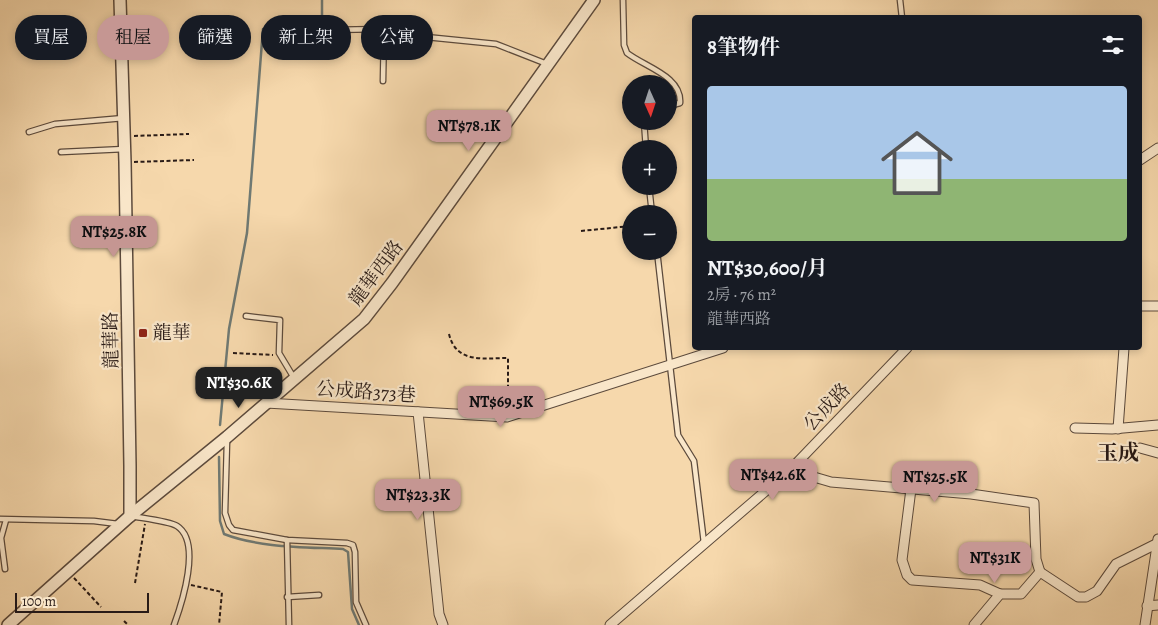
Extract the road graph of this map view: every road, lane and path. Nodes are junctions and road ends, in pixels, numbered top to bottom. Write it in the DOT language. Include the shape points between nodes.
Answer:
graph roads {
  1 [pos="120,0"];
  2 [pos="594,0"];
  3 [pos="623,0"];
  4 [pos="900,0"];
  5 [pos="902,15"];
  6 [pos="433,38"];
  7 [pos="383,60"];
  8 [pos="548,64"];
  9 [pos="663,75"];
  10 [pos="383,81"];
  11 [pos="678,92"];
  12 [pos="678,104"];
  13 [pos="124,118"];
  14 [pos="29,132"];
  15 [pos="189,134"];
  16 [pos="124,136"];
  17 [pos="125,148"];
  18 [pos="1158,148"];
  19 [pos="61,152"];
  20 [pos="1142,159"];
  21 [pos="194,160"];
  22 [pos="125,162"];
  23 [pos="622,227"];
  24 [pos="581,231"];
  25 [pos="658,260"];
  26 [pos="1142,306"];
  27 [pos="1158,306"];
  28 [pos="246,316"];
  29 [pos="449,334"];
  30 [pos="717,350"];
  31 [pos="905,350"];
  32 [pos="1124,350"];
  33 [pos="233,353"];
  34 [pos="280,355"];
  35 [pos="670,365"];
  36 [pos="294,378"];
  37 [pos="266,403"];
  38 [pos="418,412"];
  39 [pos="508,417"];
  40 [pos="1158,426"];
  41 [pos="1075,428"];
  42 [pos="1118,429"];
  43 [pos="227,437"];
  44 [pos="1140,448"];
  45 [pos="1158,453"];
  46 [pos="790,470"];
  47 [pos="911,489"];
  48 [pos="0,519"];
  49 [pos="146,519"];
  50 [pos="6,520"];
  51 [pos="126,520"];
  52 [pos="1157,541"];
  53 [pos="287,542"];
  54 [pos="704,545"];
  55 [pos="5,569"];
  56 [pos="69,572"];
  57 [pos="1040,572"];
  58 [pos="135,583"];
  59 [pos="186,583"];
  60 [pos="1000,594"];
  61 [pos="319,595"];
  62 [pos="287,597"];
  63 [pos="1158,605"];
  64 [pos="1147,606"];
  65 [pos="101,607"];
  66 [pos="124,621"];
  67 [pos="8,625"];
  68 [pos="128,625"];
  69 [pos="174,625"];
  70 [pos="219,625"];
  71 [pos="289,625"];
  72 [pos="366,625"];
  73 [pos="443,625"];
  74 [pos="610,625"];
  75 [pos="974,625"];
  76 [pos="1145,625"];
  1 -- 13 [label="street, 龍華路"];
  2 -- 8 [label="street, 龍華西路"];
  3 -- 9 [label="lane" via="624,45 628,53"];
  4 -- 5 [label="lane"];
  6 -- 8 [label="lane" via="496,44"];
  7 -- 10 [label="lane"];
  8 -- 36 [label="street, 龍華西路" via="364,320"];
  11 -- 12 [label="lane"];
  13 -- 14 [label="lane" via="55,124"];
  13 -- 16 [label="street, 龍華路"];
  15 -- 16 [label="path"];
  16 -- 17 [label="street, 龍華路"];
  17 -- 19 [label="lane"];
  17 -- 22 [label="street, 龍華路"];
  18 -- 20 [label="street"];
  21 -- 22 [label="path"];
  22 -- 51 [label="street, 龍華路" via="130,466"];
  23 -- 24 [label="path"];
  25 -- 35 [label="lane"];
  26 -- 27 [label="street"];
  28 -- 34 [label="lane" via="280,320"];
  29 -- 39 [label="path" via="458,353 508,358"];
  30 -- 35 [label="street, 公成路373巷"];
  31 -- 46 [label="street, 公成路"];
  32 -- 42 [label="street"];
  33 -- 34 [label="path"];
  34 -- 36 [label="lane"];
  35 -- 39 [label="street, 公成路373巷"];
  35 -- 54 [label="lane" via="678,435 694,461"];
  36 -- 37 [label="street, 龍華西路"];
  37 -- 38 [label="street, 公成路373巷"];
  37 -- 43 [label="street, 龍華西路"];
  38 -- 39 [label="street, 公成路373巷"];
  38 -- 73 [label="street"];
  40 -- 42 [label="street"];
  41 -- 42 [label="street"];
  43 -- 51 [label="street, 龍華西路"];
  43 -- 53 [label="lane" via="225,513 229,526 233,530"];
  44 -- 45 [label="street"];
  46 -- 47 [label="street" via="831,482"];
  46 -- 54 [label="street, 公成路"];
  47 -- 57 [label="street" via="1034,503 1036,559"];
  47 -- 60 [label="street" via="902,560 907,575 912,580 980,585"];
  48 -- 50 [label="lane"];
  49 -- 51 [label="lane"];
  49 -- 58 [label="path"];
  49 -- 59 [label="lane" via="175,525 182,531 188,549"];
  50 -- 51 [label="lane"];
  50 -- 55 [label="lane" via="1,538"];
  51 -- 56 [label="street"];
  52 -- 57 [label="street" via="1116,564 1097,591 1086,597 1078,597"];
  52 -- 64 [label="street"];
  53 -- 62 [label="lane"];
  53 -- 72 [label="lane" via="347,543 353,546 356,602"];
  54 -- 74 [label="street, 公成路"];
  56 -- 65 [label="path"];
  56 -- 67 [label="street"];
  57 -- 60 [label="street" via="1021,594"];
  59 -- 69 [label="lane"];
  59 -- 70 [label="path" via="222,592"];
  60 -- 75 [label="street"];
  61 -- 62 [label="lane"];
  62 -- 71 [label="lane"];
  63 -- 64 [label="street"];
  64 -- 76 [label="street"];
  66 -- 68 [label="path"];
}
